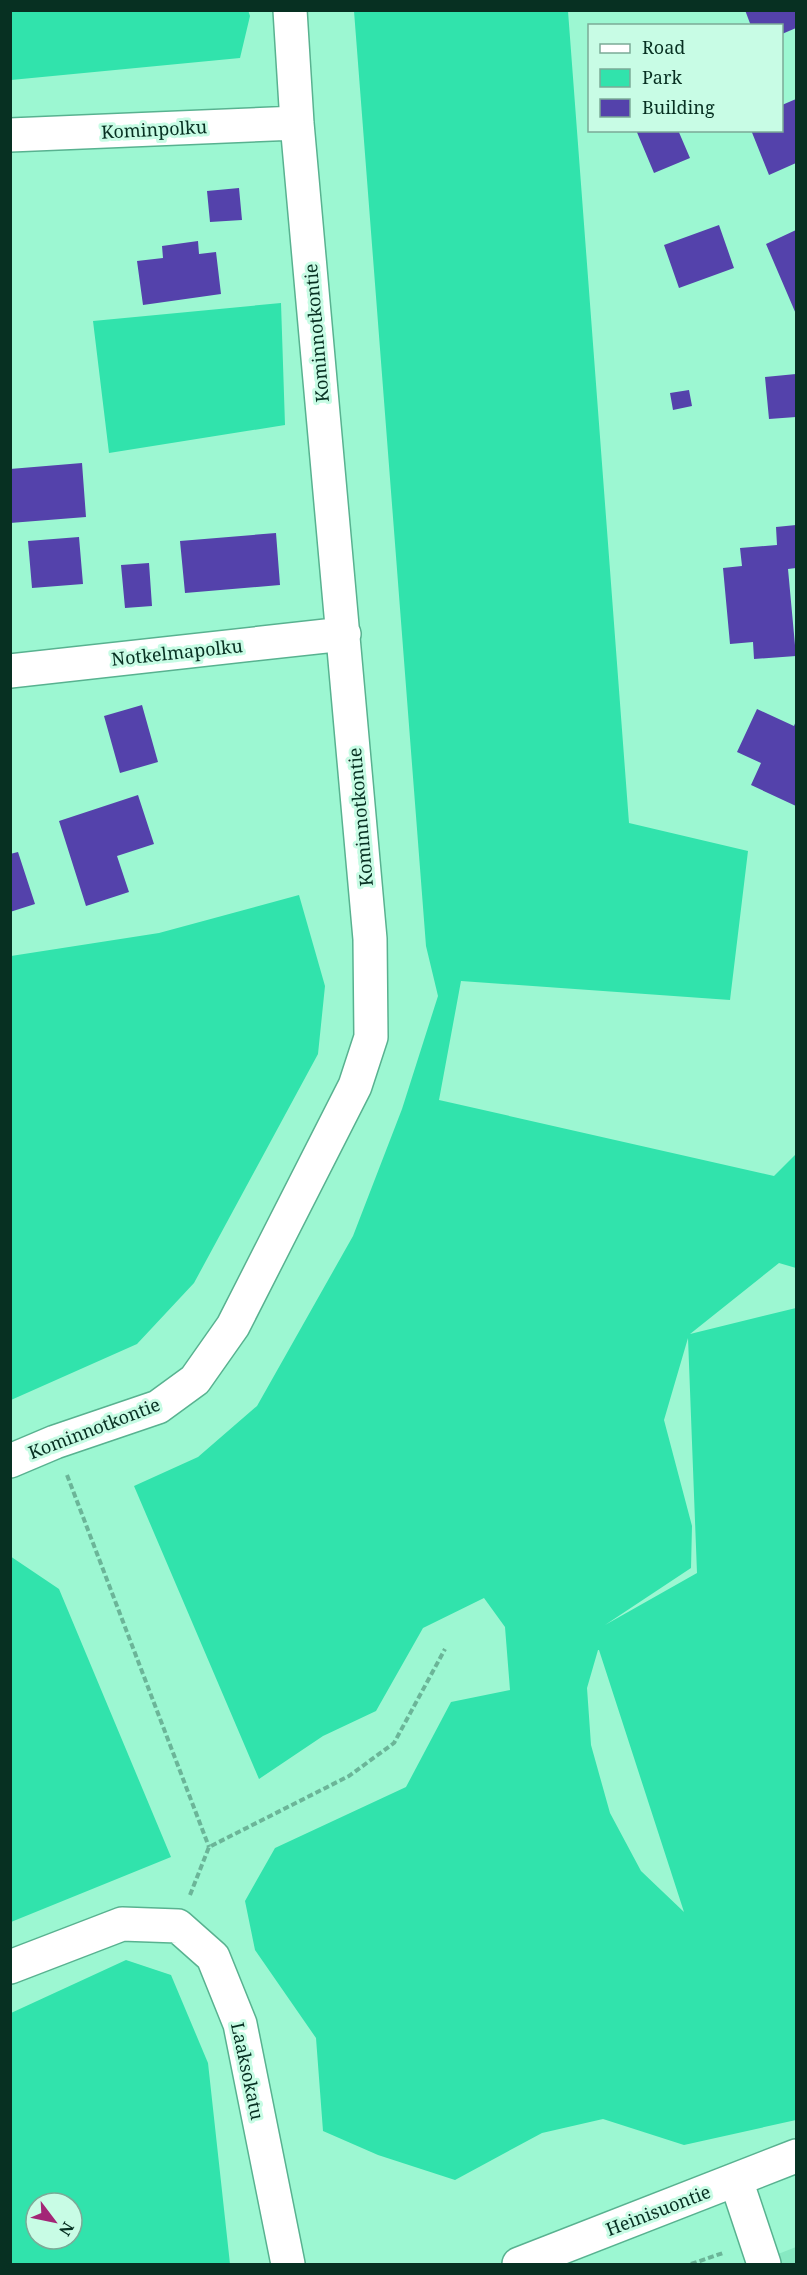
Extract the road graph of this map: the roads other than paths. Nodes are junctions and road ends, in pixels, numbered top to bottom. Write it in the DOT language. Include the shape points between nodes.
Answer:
graph roads {
  1 [pos="290,10"];
  2 [pos="297,123"];
  3 [pos="10,135"];
  4 [pos="344,634"];
  5 [pos="11,670"];
  6 [pos="10,1461"];
  7 [pos="10,1967"];
  8 [pos="796,2156"];
  9 [pos="736,2180"];
  10 [pos="288,2265"];
  11 [pos="519,2265"];
  12 [pos="764,2265"];
  1 -- 2 [label="street, Kominnotkontie"];
  2 -- 3 [label="street, Kominpolku"];
  2 -- 4 [label="street, Kominnotkontie"];
  4 -- 5 [label="street, Notkelmapolku"];
  4 -- 6 [label="street, Kominnotkontie" via="370,939 371,1037 355,1086 233,1326 195,1380 158,1407"];
  7 -- 10 [label="street, Laaksokatu" via="122,1924 178,1926 213,1957 240,2024"];
  8 -- 9 [label="street, Heinisuontie"];
  9 -- 11 [label="street, Heinisuontie"];
  9 -- 12 [label="street"];
}
